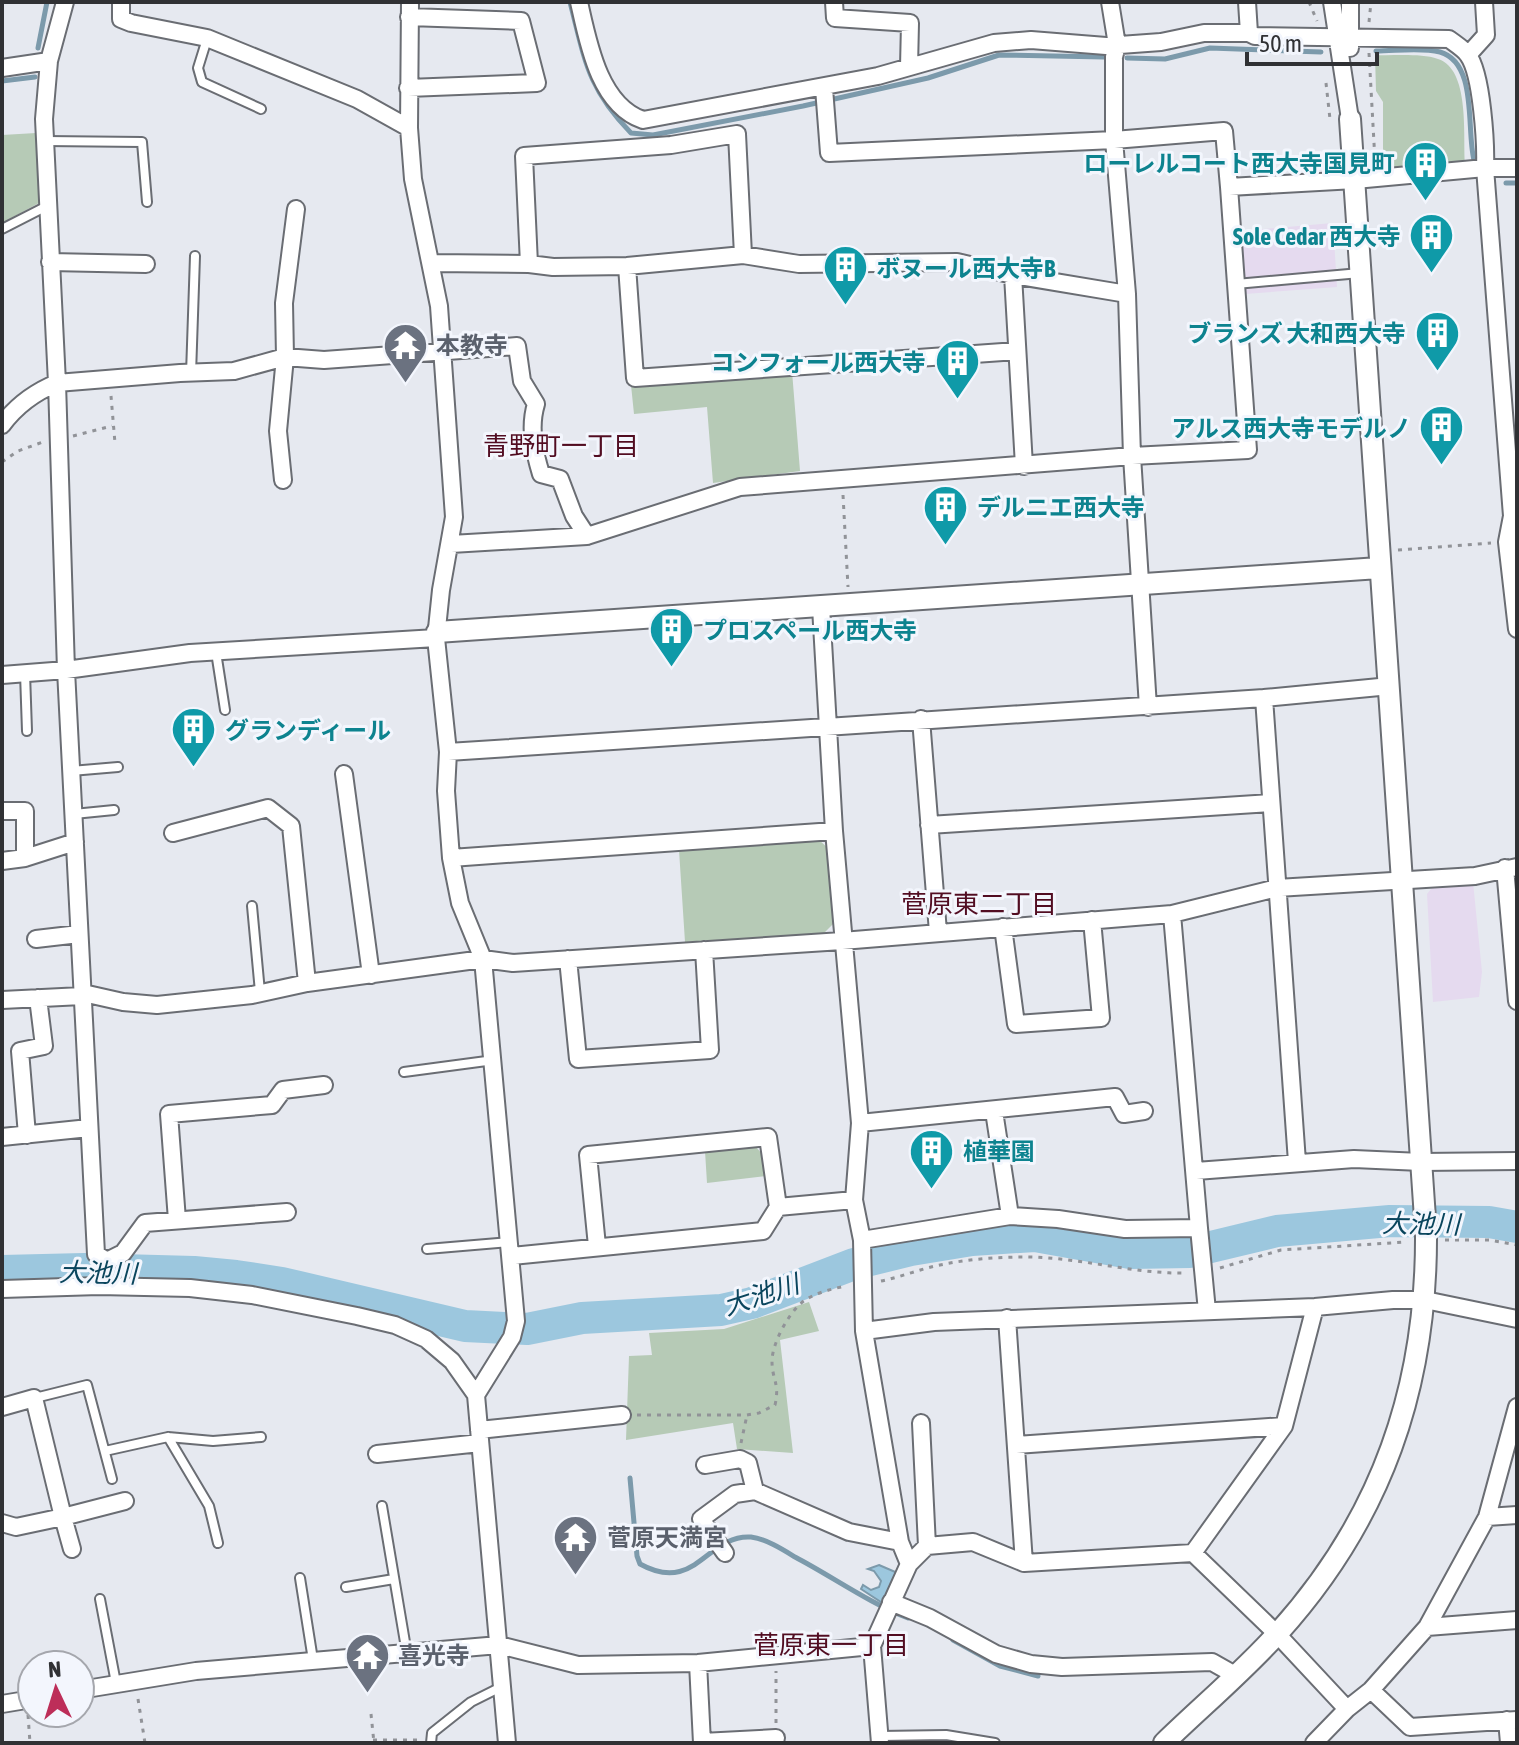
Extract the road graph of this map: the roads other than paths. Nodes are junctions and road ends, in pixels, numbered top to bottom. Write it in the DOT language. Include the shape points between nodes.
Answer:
graph roads {
  1 [pos="65,2"];
  2 [pos="121,2"];
  3 [pos="579,2"];
  4 [pos="834,2"];
  5 [pos="1110,2"];
  6 [pos="1247,2"];
  7 [pos="1332,2"];
  8 [pos="1350,2"];
  9 [pos="1484,2"];
  10 [pos="410,10"];
  11 [pos="1249,33"];
  12 [pos="1336,37"];
  13 [pos="207,38"];
  14 [pos="1117,45"];
  15 [pos="1468,55"];
  16 [pos="49,61"];
  17 [pos="909,67"];
  18 [pos="2,68"];
  19 [pos="408,88"];
  20 [pos="825,96"];
  21 [pos="261,109"];
  22 [pos="1340,121"];
  23 [pos="409,128"];
  24 [pos="1114,140"];
  25 [pos="45,141"];
  26 [pos="1485,168"];
  27 [pos="1517,168"];
  28 [pos="1355,180"];
  29 [pos="1229,187"];
  30 [pos="147,202"];
  31 [pos="47,206"];
  32 [pos="296,209"];
  33 [pos="2,229"];
  34 [pos="743,255"];
  35 [pos="195,256"];
  36 [pos="50,262"];
  37 [pos="431,263"];
  38 [pos="146,264"];
  39 [pos="529,264"];
  40 [pos="627,266"];
  41 [pos="1361,273"];
  42 [pos="1013,275"];
  43 [pos="1236,284"];
  44 [pos="1127,294"];
  45 [pos="443,351"];
  46 [pos="1017,351"];
  47 [pos="285,357"];
  48 [pos="191,374"];
  49 [pos="57,383"];
  50 [pos="2,425"];
  51 [pos="1132,456"];
  52 [pos="1024,466"];
  53 [pos="283,480"];
  54 [pos="587,536"];
  55 [pos="451,544"];
  56 [pos="1379,568"];
  57 [pos="1141,584"];
  58 [pos="821,607"];
  59 [pos="1517,629"];
  60 [pos="437,635"];
  61 [pos="216,652"];
  62 [pos="66,670"];
  63 [pos="25,673"];
  64 [pos="2,675"];
  65 [pos="1390,686"];
  66 [pos="1264,698"];
  67 [pos="1148,707"];
  68 [pos="225,710"];
  69 [pos="921,719"];
  70 [pos="828,726"];
  71 [pos="27,731"];
  72 [pos="448,752"];
  73 [pos="118,767"];
  74 [pos="71,771"];
  75 [pos="344,774"];
  76 [pos="1271,803"];
  77 [pos="114,810"];
  78 [pos="2,811"];
  79 [pos="74,814"];
  80 [pos="929,825"];
  81 [pos="834,831"];
  82 [pos="173,833"];
  83 [pos="75,842"];
  84 [pos="25,858"];
  85 [pos="451,858"];
  86 [pos="2,861"];
  87 [pos="1511,868"];
  88 [pos="1401,881"];
  89 [pos="1277,888"];
  90 [pos="252,906"];
  91 [pos="1172,914"];
  92 [pos="1092,920"];
  93 [pos="1003,927"];
  94 [pos="938,932"];
  95 [pos="79,934"];
  96 [pos="36,939"];
  97 [pos="842,941"];
  98 [pos="704,950"];
  99 [pos="483,959"];
  100 [pos="568,959"];
  101 [pos="371,975"];
  102 [pos="307,983"];
  103 [pos="260,993"];
  104 [pos="83,994"];
  105 [pos="38,998"];
  106 [pos="2,1000"];
  107 [pos="1517,1001"];
  108 [pos="494,1060"];
  109 [pos="404,1072"];
  110 [pos="324,1085"];
  111 [pos="994,1111"];
  112 [pos="1144,1111"];
  113 [pos="860,1123"];
  114 [pos="89,1128"];
  115 [pos="27,1135"];
  116 [pos="2,1137"];
  117 [pos="1517,1161"];
  118 [pos="1297,1162"];
  119 [pos="1421,1162"];
  120 [pos="1196,1171"];
  121 [pos="854,1200"];
  122 [pos="778,1207"];
  123 [pos="287,1212"];
  124 [pos="1010,1216"];
  125 [pos="177,1220"];
  126 [pos="1199,1228"];
  127 [pos="862,1244"];
  128 [pos="597,1246"];
  129 [pos="427,1249"];
  130 [pos="511,1249"];
  131 [pos="107,1261"];
  132 [pos="100,1282"];
  133 [pos="2,1289"];
  134 [pos="1425,1300"];
  135 [pos="1315,1307"];
  136 [pos="1207,1311"];
  137 [pos="1007,1318"];
  138 [pos="1517,1319"];
  139 [pos="864,1331"];
  140 [pos="476,1395"];
  141 [pos="34,1398"];
  142 [pos="2,1407"];
  143 [pos="1516,1412"];
  144 [pos="622,1415"];
  145 [pos="921,1423"];
  146 [pos="1284,1426"];
  147 [pos="480,1436"];
  148 [pos="168,1437"];
  149 [pos="261,1437"];
  150 [pos="1016,1445"];
  151 [pos="105,1451"];
  152 [pos="377,1454"];
  153 [pos="705,1465"];
  154 [pos="112,1479"];
  155 [pos="755,1491"];
  156 [pos="125,1501"];
  157 [pos="382,1506"];
  158 [pos="1517,1515"];
  159 [pos="63,1517"];
  160 [pos="1487,1517"];
  161 [pos="2,1523"];
  162 [pos="900,1542"];
  163 [pos="218,1543"];
  164 [pos="927,1546"];
  165 [pos="72,1549"];
  166 [pos="723,1549"];
  167 [pos="1193,1553"];
  168 [pos="1024,1563"];
  169 [pos="909,1564"];
  170 [pos="300,1578"];
  171 [pos="394,1579"];
  172 [pos="346,1587"];
  173 [pos="100,1599"];
  174 [pos="889,1607"];
  175 [pos="1517,1620"];
  176 [pos="1427,1627"];
  177 [pos="1277,1634"];
  178 [pos="499,1645"];
  179 [pos="872,1646"];
  180 [pos="407,1654"];
  181 [pos="313,1661"];
  182 [pos="698,1663"];
  183 [pos="1235,1675"];
  184 [pos="116,1683"];
  185 [pos="96,1687"];
  186 [pos="501,1687"];
  187 [pos="1371,1690"];
  188 [pos="1347,1709"];
  189 [pos="1512,1720"];
  190 [pos="776,1738"];
  191 [pos="880,1740"];
  192 [pos="431,1741"];
  193 [pos="702,1742"];
  194 [pos="507,1743"];
  195 [pos="995,1743"];
  196 [pos="1164,1743"];
  197 [pos="1314,1743"];
  198 [pos="1509,1743"];
  1 -- 16 [label="street"];
  2 -- 13 [label="street" via="121,19"];
  3 -- 20 [label="street" via="601,78 629,115 643,120"];
  4 -- 17 [label="street" via="835,18 910,23"];
  5 -- 14 [label="street"];
  6 -- 11 [label="street"];
  7 -- 12 [label="street"];
  8 -- 12 [label="street"];
  9 -- 15 [label="street" via="1486,35"];
  10 -- 19 [label="street"];
  10 -- 19 [label="street" via="521,21 537,83"];
  11 -- 12 [label="street"];
  11 -- 14 [label="street" via="1204,33"];
  12 -- 15 [label="street" via="1449,39"];
  12 -- 22 [label="street"];
  13 -- 21 [label="lane" via="198,68 202,82"];
  13 -- 23 [label="street" via="357,99"];
  14 -- 17 [label="street" via="1011,41"];
  14 -- 24 [label="street"];
  15 -- 26 [label="street" via="1478,83"];
  16 -- 18 [label="street"];
  16 -- 25 [label="street"];
  17 -- 20 [label="street"];
  19 -- 23 [label="street"];
  20 -- 24 [label="street" via="829,153"];
  22 -- 28 [label="street"];
  23 -- 37 [label="street" via="413,179"];
  24 -- 29 [label="street" via="1224,131"];
  24 -- 44 [label="street"];
  25 -- 30 [label="lane" via="142,142"];
  25 -- 31 [label="street"];
  26 -- 27 [label="street"];
  26 -- 28 [label="street"];
  26 -- 59 [label="street"];
  28 -- 29 [label="street"];
  28 -- 41 [label="street"];
  29 -- 43 [label="street"];
  31 -- 33 [label="lane"];
  31 -- 36 [label="street"];
  32 -- 47 [label="street" via="284,303"];
  34 -- 39 [label="street" via="737,134 671,145 524,156"];
  34 -- 40 [label="street"];
  34 -- 42 [label="street" via="799,264 957,262"];
  35 -- 48 [label="lane"];
  36 -- 38 [label="street"];
  36 -- 49 [label="street"];
  37 -- 39 [label="street"];
  37 -- 45 [label="street"];
  39 -- 40 [label="street"];
  40 -- 46 [label="street" via="635,378"];
  41 -- 43 [label="lane"];
  41 -- 56 [label="street"];
  42 -- 44 [label="street"];
  42 -- 46 [label="street"];
  43 -- 51 [label="street" via="1248,450"];
  44 -- 51 [label="street"];
  45 -- 47 [label="street" via="324,360"];
  45 -- 54 [label="street" via="517,346 522,381 536,404 533,450 541,474 560,479"];
  45 -- 55 [label="street" via="454,517"];
  46 -- 52 [label="street"];
  47 -- 48 [label="street" via="234,371"];
  47 -- 53 [label="street" via="278,431"];
  48 -- 49 [label="street"];
  49 -- 50 [label="street" via="41,390"];
  49 -- 62 [label="street"];
  51 -- 52 [label="street"];
  51 -- 57 [label="street"];
  52 -- 54 [label="street" via="740,487"];
  54 -- 55 [label="street"];
  55 -- 60 [label="street"];
  56 -- 57 [label="street"];
  56 -- 65 [label="street"];
  57 -- 58 [label="street"];
  57 -- 67 [label="street"];
  58 -- 60 [label="street"];
  58 -- 70 [label="street"];
  60 -- 61 [label="street"];
  60 -- 72 [label="street"];
  61 -- 62 [label="street"];
  61 -- 68 [label="lane"];
  62 -- 63 [label="street"];
  62 -- 74 [label="street"];
  63 -- 64 [label="street"];
  63 -- 71 [label="lane"];
  65 -- 66 [label="street"];
  65 -- 88 [label="street"];
  66 -- 67 [label="street"];
  66 -- 76 [label="street"];
  67 -- 69 [label="street"];
  69 -- 70 [label="street"];
  69 -- 80 [label="street"];
  70 -- 72 [label="street"];
  70 -- 81 [label="street"];
  72 -- 85 [label="street"];
  73 -- 74 [label="lane"];
  74 -- 79 [label="street"];
  75 -- 101 [label="street"];
  76 -- 80 [label="street"];
  76 -- 89 [label="street"];
  77 -- 79 [label="lane"];
  78 -- 84 [label="street" via="25,811"];
  79 -- 83 [label="street"];
  80 -- 94 [label="street"];
  81 -- 85 [label="street"];
  81 -- 97 [label="street"];
  82 -- 102 [label="street" via="268,808 291,826"];
  83 -- 84 [label="street"];
  83 -- 95 [label="street"];
  84 -- 86 [label="street"];
  85 -- 99 [label="street" via="460,903"];
  87 -- 88 [label="street"];
  87 -- 107 [label="street"];
  88 -- 89 [label="street"];
  88 -- 119 [label="street"];
  89 -- 91 [label="street"];
  89 -- 118 [label="street"];
  90 -- 103 [label="lane"];
  91 -- 92 [label="street"];
  91 -- 120 [label="street"];
  92 -- 93 [label="street"];
  92 -- 93 [label="street" via="1101,1018 1016,1024"];
  93 -- 94 [label="street"];
  94 -- 97 [label="street"];
  95 -- 96 [label="street"];
  95 -- 104 [label="street"];
  97 -- 98 [label="street"];
  97 -- 113 [label="street"];
  98 -- 100 [label="street"];
  98 -- 100 [label="street" via="710,1050 578,1059"];
  99 -- 100 [label="street"];
  99 -- 101 [label="street"];
  99 -- 108 [label="street"];
  101 -- 102 [label="street"];
  102 -- 103 [label="street"];
  103 -- 104 [label="street" via="157,1005"];
  104 -- 105 [label="street"];
  104 -- 114 [label="street"];
  105 -- 106 [label="street"];
  105 -- 115 [label="street" via="44,1046 20,1051"];
  108 -- 109 [label="lane"];
  108 -- 130 [label="street"];
  110 -- 125 [label="street" via="283,1090 272,1105 169,1114"];
  111 -- 112 [label="street" via="1115,1097 1124,1114"];
  111 -- 113 [label="street"];
  111 -- 124 [label="street"];
  113 -- 121 [label="street"];
  114 -- 115 [label="street"];
  114 -- 131 [label="street" via="96,1254"];
  115 -- 116 [label="street"];
  117 -- 119 [label="street"];
  118 -- 119 [label="street"];
  118 -- 120 [label="street"];
  119 -- 134 [label="street"];
  120 -- 126 [label="street"];
  121 -- 122 [label="street"];
  121 -- 127 [label="street"];
  122 -- 128 [label="street" via="763,1231"];
  122 -- 128 [label="street" via="768,1137 588,1155"];
  123 -- 125 [label="street"];
  124 -- 126 [label="street" via="1125,1229"];
  124 -- 127 [label="street"];
  125 -- 131 [label="street" via="145,1223 123,1253"];
  126 -- 136 [label="street"];
  127 -- 139 [label="street"];
  128 -- 130 [label="street"];
  129 -- 130 [label="lane"];
  130 -- 140 [label="street" via="514,1329"];
  131 -- 132 [label="street"];
  132 -- 133 [label="street"];
  132 -- 140 [label="street" via="252,1295 395,1325 426,1339 452,1361"];
  134 -- 135 [label="street"];
  134 -- 138 [label="street"];
  134 -- 177 [label="street" via="1413,1380 1378,1480 1352,1532"];
  135 -- 136 [label="street"];
  135 -- 146 [label="street"];
  136 -- 137 [label="street"];
  137 -- 139 [label="street"];
  137 -- 150 [label="street"];
  139 -- 162 [label="street"];
  140 -- 147 [label="street"];
  141 -- 142 [label="street"];
  141 -- 151 [label="lane" via="87,1385"];
  141 -- 159 [label="street"];
  143 -- 160 [label="street"];
  144 -- 147 [label="street"];
  145 -- 164 [label="street"];
  146 -- 150 [label="street"];
  146 -- 167 [label="street"];
  147 -- 152 [label="street"];
  147 -- 178 [label="street"];
  148 -- 149 [label="lane"];
  148 -- 151 [label="lane"];
  148 -- 163 [label="lane" via="209,1506"];
  150 -- 168 [label="street"];
  151 -- 154 [label="lane"];
  153 -- 155 [label="street" via="740,1459 748,1463"];
  155 -- 162 [label="street" via="849,1532"];
  155 -- 166 [label="street" via="735,1494 701,1519"];
  156 -- 159 [label="street"];
  157 -- 171 [label="lane"];
  158 -- 160 [label="street"];
  159 -- 161 [label="street" via="16,1527"];
  159 -- 165 [label="street"];
  160 -- 176 [label="street"];
  162 -- 169 [label="street"];
  164 -- 168 [label="street" via="973,1542"];
  164 -- 169 [label="street"];
  167 -- 168 [label="street"];
  167 -- 177 [label="street"];
  169 -- 174 [label="street"];
  170 -- 181 [label="lane"];
  171 -- 172 [label="lane"];
  171 -- 180 [label="lane"];
  173 -- 184 [label="lane"];
  174 -- 179 [label="street"];
  174 -- 183 [label="street" via="930,1618 996,1654 1031,1664 1212,1662"];
  175 -- 176 [label="street"];
  176 -- 187 [label="street"];
  177 -- 183 [label="street"];
  177 -- 188 [label="street"];
  178 -- 180 [label="street"];
  178 -- 182 [label="street" via="578,1665"];
  178 -- 186 [label="street"];
  179 -- 182 [label="street"];
  179 -- 191 [label="street"];
  180 -- 181 [label="street"];
  181 -- 184 [label="street"];
  182 -- 193 [label="street"];
  183 -- 196 [label="street"];
  184 -- 185 [label="street"];
  186 -- 192 [label="lane" via="471,1702 432,1733"];
  186 -- 194 [label="street"];
  187 -- 188 [label="street"];
  187 -- 189 [label="street" via="1410,1727"];
  188 -- 197 [label="street"];
  189 -- 198 [label="street"];
  190 -- 193 [label="street"];
  191 -- 195 [label="lane" via="946,1735"];
}
